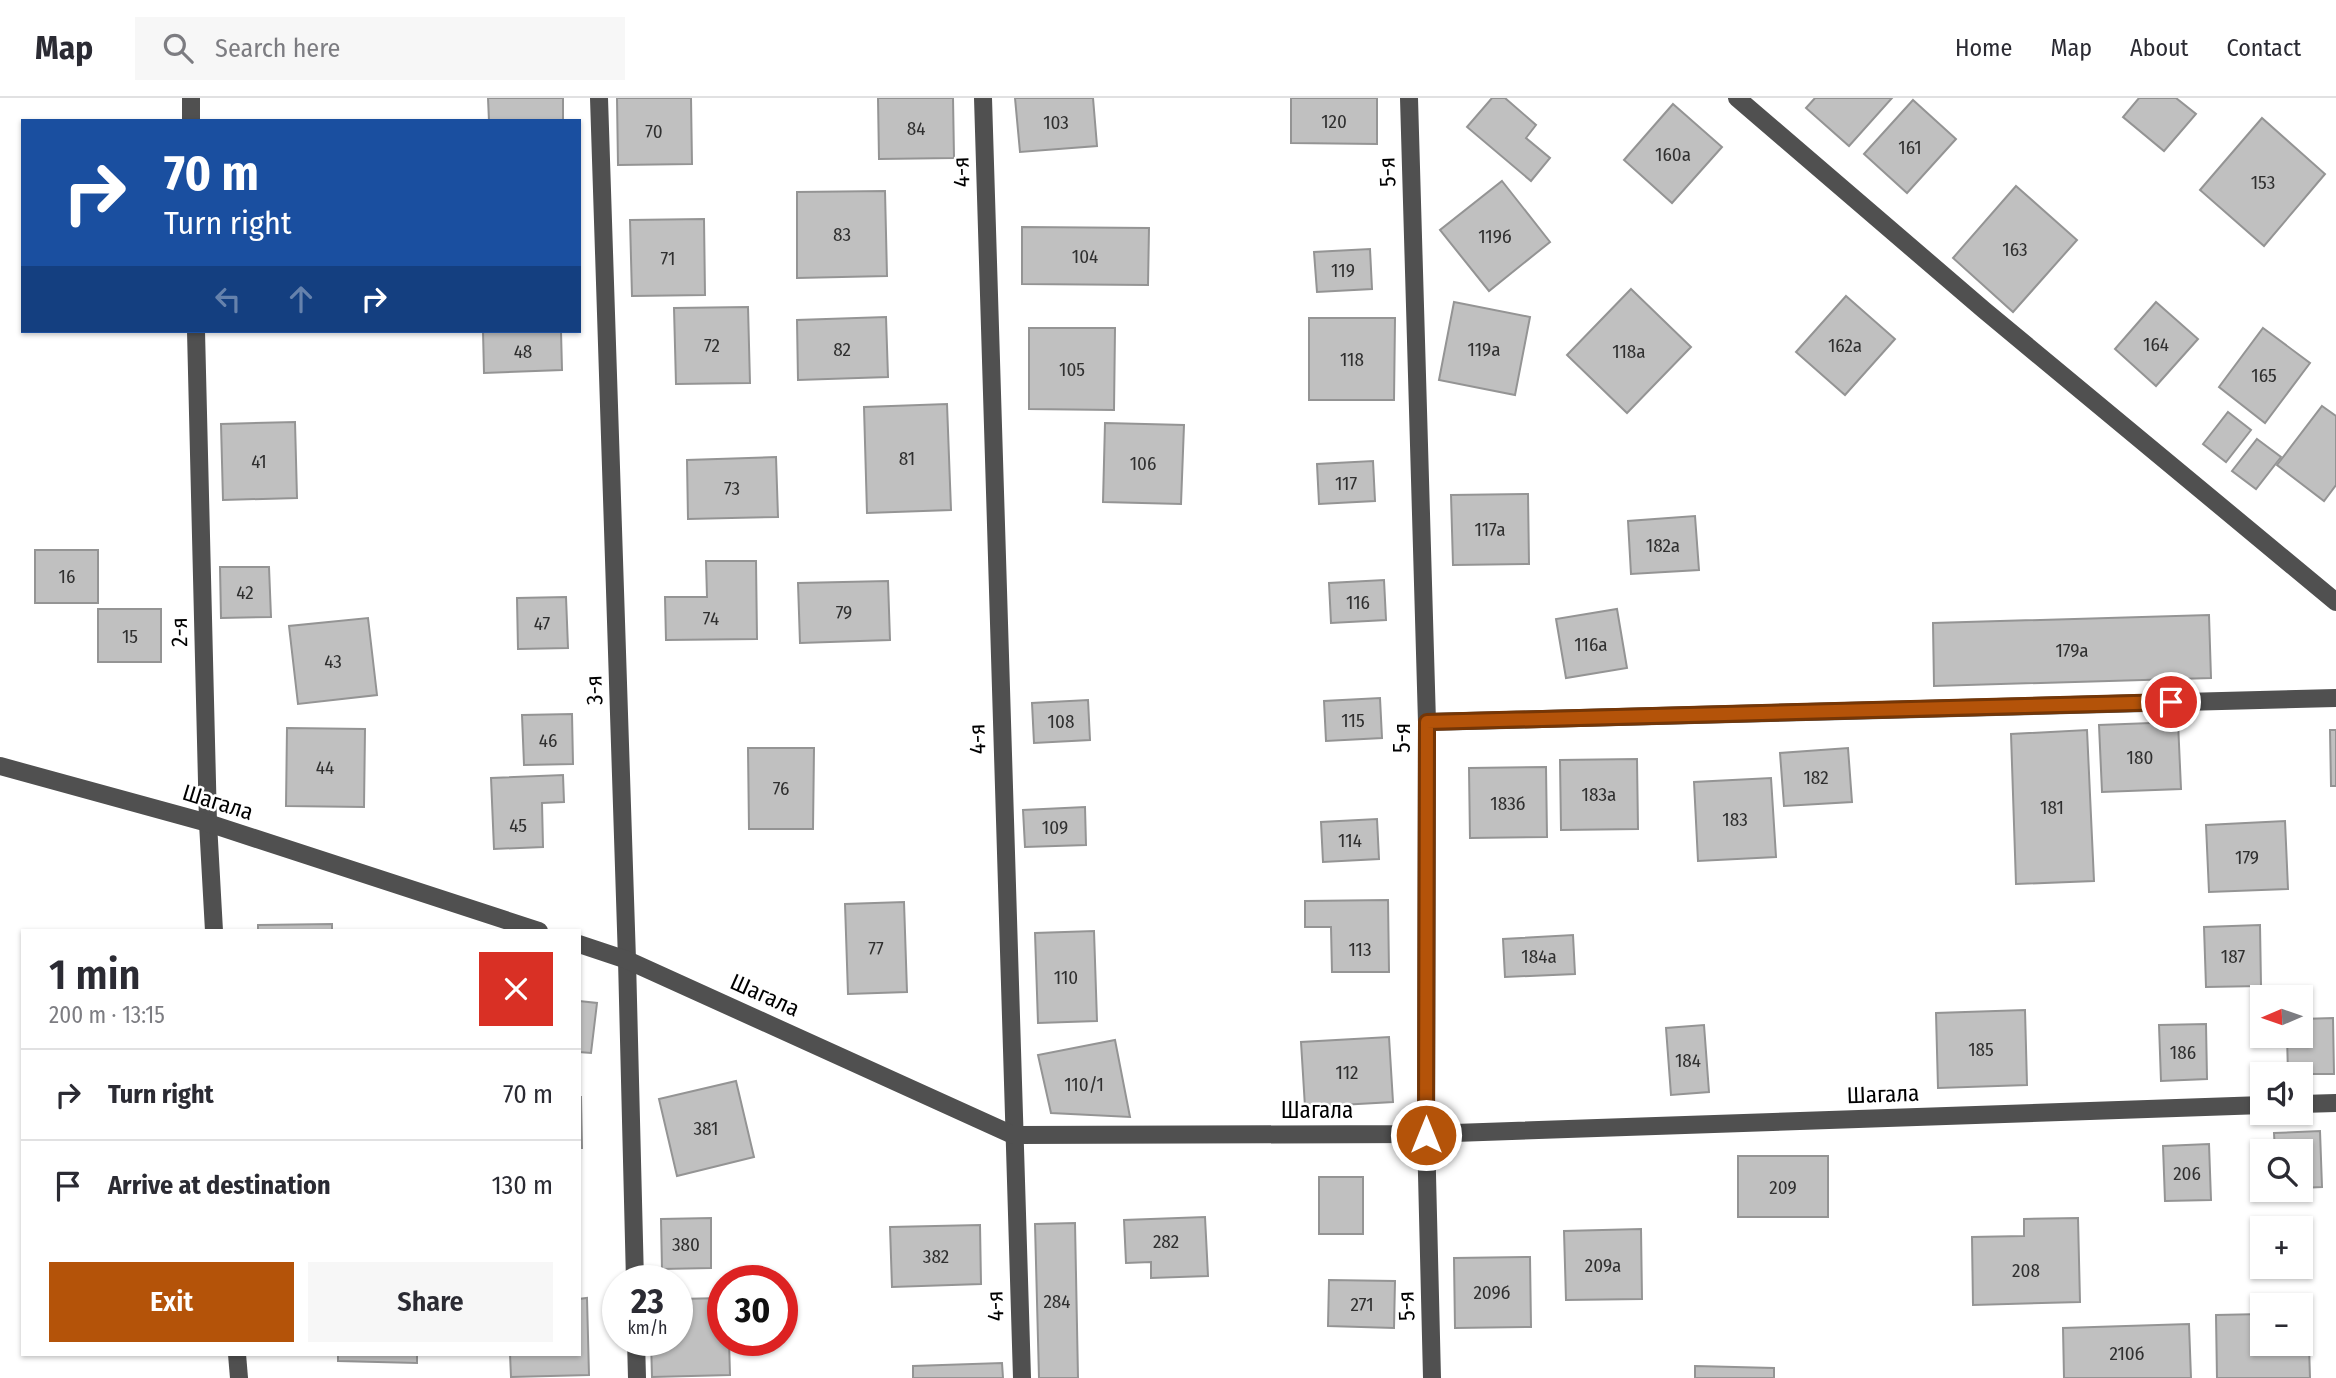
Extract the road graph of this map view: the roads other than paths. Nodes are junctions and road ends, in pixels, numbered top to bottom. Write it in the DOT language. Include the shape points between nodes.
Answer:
graph roads {
  1 [pos="191,98"];
  2 [pos="599,98"];
  3 [pos="983,98"];
  4 [pos="1409,98"];
  5 [pos="1737,98"];
  6 [pos="191,119"];
  7 [pos="196,333"];
  8 [pos="2336,602"];
  9 [pos="2336,698"];
  10 [pos="1427,722"];
  11 [pos="0,766"];
  12 [pos="208,823"];
  13 [pos="214,929"];
  14 [pos="534,929"];
  15 [pos="581,945"];
  16 [pos="627,960"];
  17 [pos="2336,1103"];
  18 [pos="2313,1104"];
  19 [pos="2250,1105"];
  20 [pos="1013,1135"];
  21 [pos="1426,1135"];
  22 [pos="635,1265"];
  23 [pos="237,1356"];
  24 [pos="636,1356"];
  25 [pos="239,1378"];
  26 [pos="637,1378"];
  27 [pos="1021,1378"];
  28 [pos="1432,1378"];
  1 -- 6 [label="street"];
  2 -- 16 [label="street, 3-я"];
  3 -- 20 [label="street, 4-я"];
  4 -- 10 [label="street, 5-я"];
  5 -- 8 [label="street"];
  7 -- 12 [label="street, 2-я"];
  9 -- 10 [label="street"];
  10 -- 21 [label="street, 5-я"];
  11 -- 12 [label="street, Шагала"];
  12 -- 13 [label="street, 2-я"];
  12 -- 14 [label="street, Шагала"];
  15 -- 16 [label="street, Шагала"];
  16 -- 20 [label="street, Шагала"];
  16 -- 22 [label="street, 3-я"];
  17 -- 18 [label="street"];
  19 -- 21 [label="street, Шагала"];
  20 -- 21 [label="street, Шагала"];
  20 -- 27 [label="street, 4-я"];
  21 -- 28 [label="street, 5-я"];
  23 -- 25 [label="street"];
  24 -- 26 [label="street"];
}
